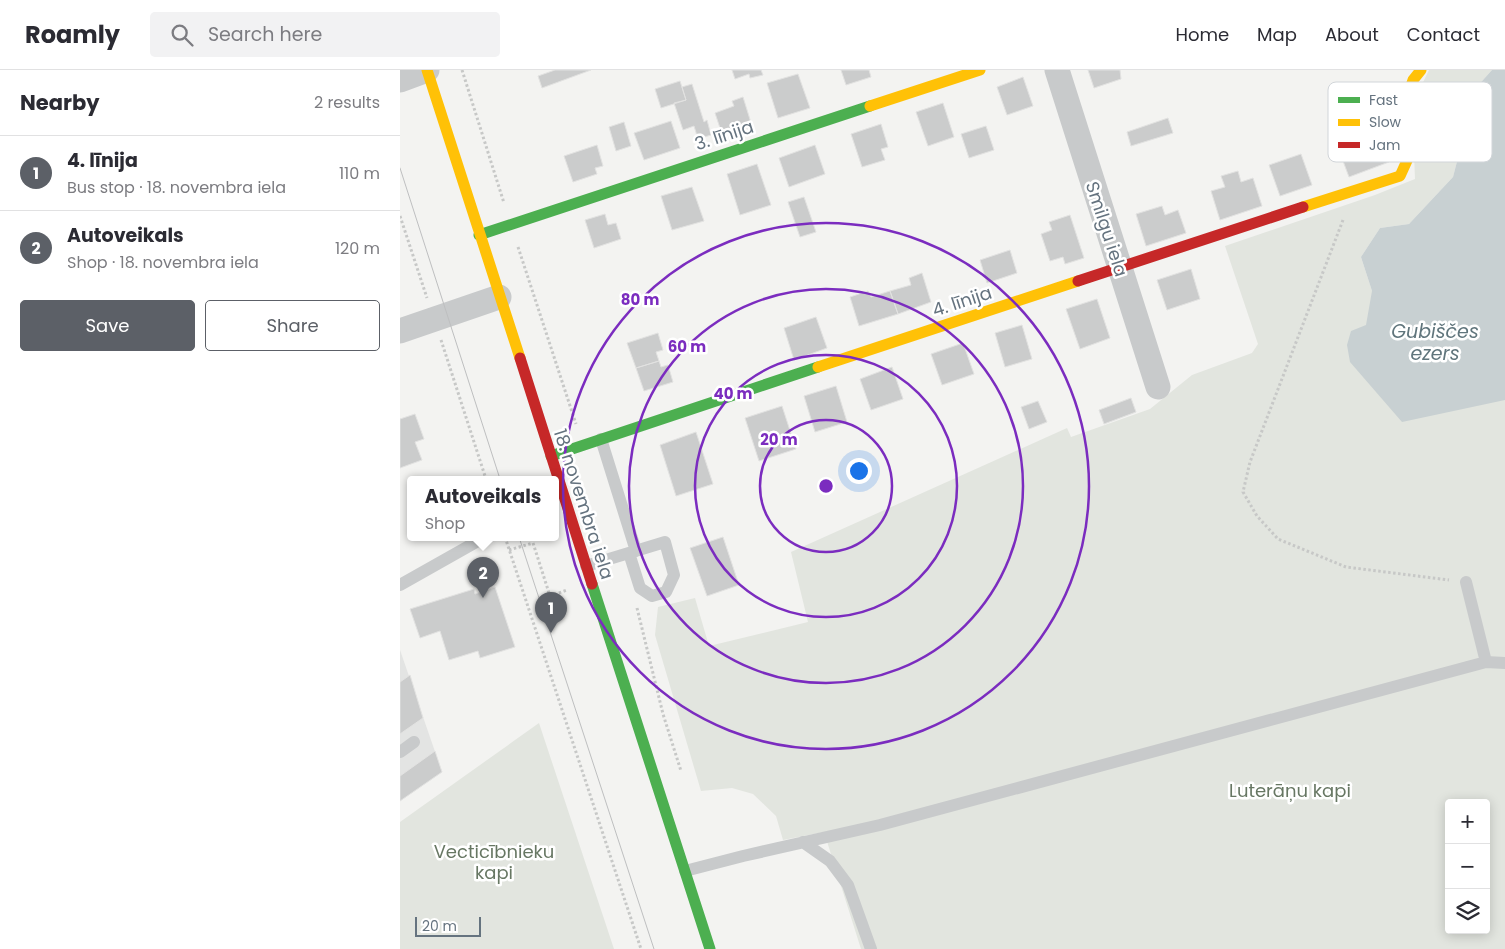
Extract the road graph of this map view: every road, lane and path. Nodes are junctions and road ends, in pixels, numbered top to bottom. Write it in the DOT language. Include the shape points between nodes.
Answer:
graph roads {
  1 [pos="427,70"];
  2 [pos="462,70"];
  3 [pos="980,70"];
  4 [pos="1056,70"];
  5 [pos="1421,70"];
  6 [pos="400,80"];
  7 [pos="1412,82"];
  8 [pos="1406,162"];
  9 [pos="1354,192"];
  10 [pos="400,216"];
  11 [pos="511,224"];
  12 [pos="479,234"];
  13 [pos="1119,267"];
  14 [pos="499,297"];
  15 [pos="434,318"];
  16 [pos="400,331"];
  17 [pos="1158,387"];
  18 [pos="601,440"];
  19 [pos="583,445"];
  20 [pos="551,456"];
  21 [pos="485,476"];
  22 [pos="555,476"];
  23 [pos="561,510"];
  24 [pos="478,541"];
  25 [pos="506,541"];
  26 [pos="509,550"];
  27 [pos="586,566"];
  28 [pos="1466,582"];
  29 [pos="400,585"];
  30 [pos="567,590"];
  31 [pos="636,606"];
  32 [pos="1486,662"];
  33 [pos="1505,663"];
  34 [pos="414,742"];
  35 [pos="400,752"];
  36 [pos="684,780"];
  37 [pos="803,842"];
  38 [pos="685,871"];
  39 [pos="641,949"];
  40 [pos="710,949"];
  41 [pos="871,949"];
  1 -- 6 [label="street"];
  1 -- 12 [label="street, 18. novembra iela"];
  2 -- 11 [label="path"];
  3 -- 11 [label="street, 3. līnija"];
  4 -- 13 [label="street, Smilgu iela"];
  5 -- 7 [label="street, 4. līnija"];
  8 -- 9 [label="street, 4. līnija" via="1400,176"];
  9 -- 13 [label="street, 4. līnija"];
  9 -- 28 [label="path" via="1250,462 1244,492 1256,516 1278,539 1346,567"];
  10 -- 15 [label="path"];
  11 -- 12 [label="street, 3. līnija"];
  11 -- 19 [label="path"];
  12 -- 14 [label="street, 18. novembra iela"];
  13 -- 17 [label="street, Smilgu iela"];
  13 -- 18 [label="street, 4. līnija"];
  14 -- 15 [label="street"];
  14 -- 20 [label="street, 18. novembra iela"];
  15 -- 16 [label="street"];
  15 -- 21 [label="path"];
  18 -- 19 [label="street, 4. līnija"];
  18 -- 27 [label="lane" via="632,552"];
  19 -- 20 [label="street, 4. līnija"];
  20 -- 22 [label="street, 18. novembra iela"];
  23 -- 27 [label="street, 18. novembra iela"];
  24 -- 29 [label="lane"];
  25 -- 26 [label="path"];
  26 -- 30 [label="path" via="533,543 550,596"];
  26 -- 39 [label="path"];
  27 -- 38 [label="street, 18. novembra iela"];
  28 -- 32 [label="lane"];
  31 -- 36 [label="path" via="663,714"];
  32 -- 33 [label="lane"];
  32 -- 37 [label="lane" via="890,822"];
  34 -- 35 [label="lane"];
  37 -- 38 [label="lane"];
  37 -- 41 [label="lane" via="830,861 848,885"];
  38 -- 40 [label="street, 18. novembra iela"];
}
